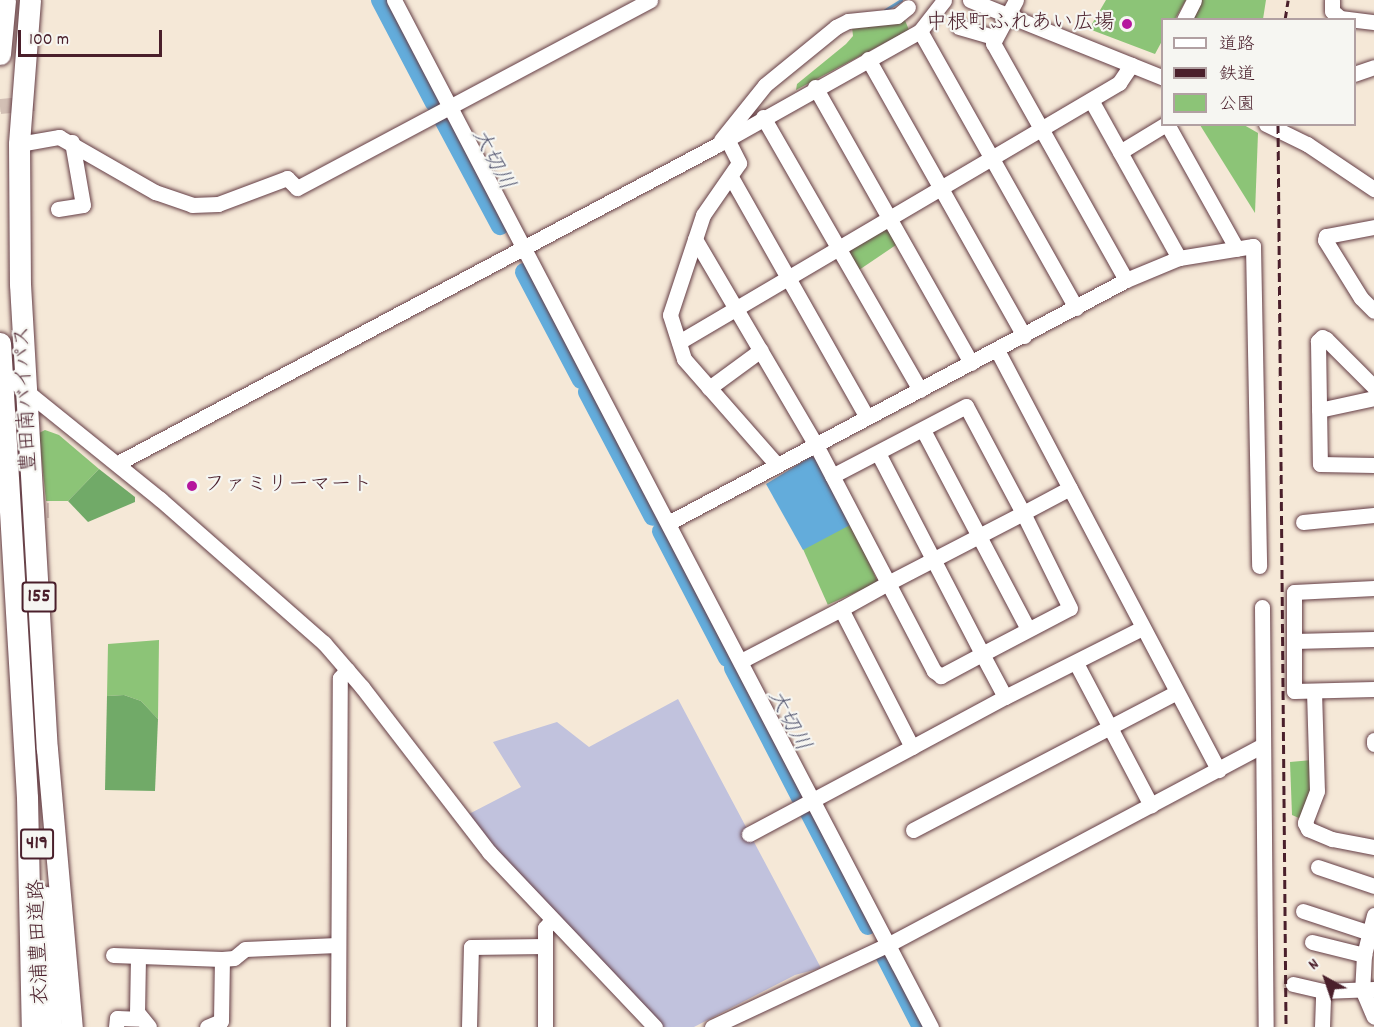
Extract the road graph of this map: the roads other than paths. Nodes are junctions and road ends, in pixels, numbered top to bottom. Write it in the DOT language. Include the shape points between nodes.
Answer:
graph roads {
  1 [pos="5,0"];
  2 [pos="30,0"];
  3 [pos="394,0"];
  4 [pos="650,0"];
  5 [pos="944,0"];
  6 [pos="970,0"];
  7 [pos="1016,0"];
  8 [pos="1194,0"];
  9 [pos="1332,0"];
  10 [pos="908,7"];
  11 [pos="1008,16"];
  12 [pos="1185,18"];
  13 [pos="1340,18"];
  14 [pos="1356,20"];
  15 [pos="1374,22"];
  16 [pos="959,27"];
  17 [pos="920,31"];
  18 [pos="995,37"];
  19 [pos="0,54"];
  20 [pos="868,59"];
  21 [pos="1131,65"];
  22 [pos="1374,67"];
  23 [pos="1160,71"];
  24 [pos="1356,73"];
  25 [pos="815,87"];
  26 [pos="1091,100"];
  27 [pos="449,107"];
  28 [pos="763,117"];
  29 [pos="1164,126"];
  30 [pos="1168,126"];
  31 [pos="1270,126"];
  32 [pos="1040,128"];
  33 [pos="72,142"];
  34 [pos="722,142"];
  35 [pos="19,144"];
  36 [pos="1120,152"];
  37 [pos="991,158"];
  38 [pos="731,177"];
  39 [pos="941,186"];
  40 [pos="1374,189"];
  41 [pos="18,198"];
  42 [pos="58,209"];
  43 [pos="889,218"];
  44 [pos="1374,227"];
  45 [pos="695,239"];
  46 [pos="525,247"];
  47 [pos="839,247"];
  48 [pos="1237,249"];
  49 [pos="1179,258"];
  50 [pos="788,277"];
  51 [pos="1126,280"];
  52 [pos="1076,308"];
  53 [pos="737,309"];
  54 [pos="1374,311"];
  55 [pos="1024,336"];
  56 [pos="679,342"];
  57 [pos="761,350"];
  58 [pos="998,350"];
  59 [pos="1,362"];
  60 [pos="971,363"];
  61 [pos="1374,387"];
  62 [pos="710,388"];
  63 [pos="920,390"];
  64 [pos="31,396"];
  65 [pos="1374,398"];
  66 [pos="1319,410"];
  67 [pos="867,417"];
  68 [pos="923,430"];
  69 [pos="816,445"];
  70 [pos="878,453"];
  71 [pos="118,463"];
  72 [pos="777,465"];
  73 [pos="1374,465"];
  74 [pos="832,476"];
  75 [pos="1070,488"];
  76 [pos="1023,513"];
  77 [pos="1374,515"];
  78 [pos="670,522"];
  79 [pos="1303,522"];
  80 [pos="977,536"];
  81 [pos="933,560"];
  82 [pos="13,564"];
  83 [pos="1259,566"];
  84 [pos="888,583"];
  85 [pos="1374,588"];
  86 [pos="1262,607"];
  87 [pos="841,609"];
  88 [pos="1142,627"];
  89 [pos="1028,629"];
  90 [pos="1374,639"];
  91 [pos="1294,641"];
  92 [pos="982,654"];
  93 [pos="742,660"];
  94 [pos="1076,663"];
  95 [pos="347,670"];
  96 [pos="1374,689"];
  97 [pos="1314,691"];
  98 [pos="1175,693"];
  99 [pos="1005,697"];
  100 [pos="21,715"];
  101 [pos="1110,728"];
  102 [pos="1262,746"];
  103 [pos="912,747"];
  104 [pos="47,749"];
  105 [pos="1218,770"];
  106 [pos="816,800"];
  107 [pos="1151,805"];
  108 [pos="913,830"];
  109 [pos="749,834"];
  110 [pos="1374,847"];
  111 [pos="1318,867"];
  112 [pos="1374,886"];
  113 [pos="1303,911"];
  114 [pos="552,920"];
  115 [pos="1372,924"];
  116 [pos="1312,942"];
  117 [pos="889,944"];
  118 [pos="337,945"];
  119 [pos="545,946"];
  120 [pos="113,955"];
  121 [pos="1364,955"];
  122 [pos="138,957"];
  123 [pos="222,959"];
  124 [pos="46,974"];
  125 [pos="1293,984"];
  126 [pos="1368,989"];
  127 [pos="1323,991"];
  128 [pos="1374,1017"];
  129 [pos="146,1023"];
  130 [pos="32,1027"];
  131 [pos="43,1027"];
  132 [pos="51,1027"];
  133 [pos="72,1027"];
  134 [pos="116,1027"];
  135 [pos="207,1027"];
  136 [pos="338,1027"];
  137 [pos="469,1027"];
  138 [pos="545,1027"];
  139 [pos="655,1027"];
  140 [pos="712,1027"];
  141 [pos="932,1027"];
  142 [pos="1266,1027"];
  143 [pos="1322,1027"];
  1 -- 19 [label="highway"];
  2 -- 35 [label="highway, 豊田南バイパス / 155"];
  3 -- 27 [label="street"];
  4 -- 27 [label="street"];
  5 -- 17 [label="street"];
  6 -- 11 [label="street"];
  7 -- 11 [label="street"];
  8 -- 12 [label="street"];
  9 -- 13 [label="street" via="1332,11"];
  10 -- 34 [label="street" via="897,16 848,21 836,27 765,85 734,120"];
  11 -- 18 [label="street"];
  11 -- 21 [label="street"];
  14 -- 15 [label="street"];
  16 -- 18 [label="street"];
  17 -- 20 [label="street"];
  17 -- 37 [label="street"];
  18 -- 32 [label="street" via="993,43"];
  20 -- 25 [label="street"];
  20 -- 39 [label="street"];
  21 -- 23 [label="street"];
  21 -- 26 [label="street" via="1119,83"];
  22 -- 24 [label="street"];
  25 -- 28 [label="street"];
  25 -- 43 [label="street"];
  26 -- 32 [label="street"];
  26 -- 36 [label="street"];
  27 -- 33 [label="street" via="297,188 287,178 207,207 155,192"];
  27 -- 46 [label="street"];
  28 -- 34 [label="street"];
  28 -- 47 [label="street"];
  29 -- 36 [label="street"];
  30 -- 48 [label="street"];
  31 -- 40 [label="street" via="1307,144"];
  32 -- 37 [label="street"];
  32 -- 51 [label="street"];
  33 -- 35 [label="street" via="59,137"];
  33 -- 42 [label="street" via="83,205"];
  34 -- 38 [label="street" via="739,163"];
  34 -- 46 [label="street"];
  35 -- 41 [label="highway, 豊田南バイパス / 155"];
  36 -- 49 [label="street"];
  37 -- 39 [label="street"];
  37 -- 52 [label="street"];
  38 -- 45 [label="street" via="703,215"];
  38 -- 50 [label="street"];
  39 -- 43 [label="street"];
  39 -- 55 [label="street"];
  41 -- 59 [label="highway" via="7,258 11,345"];
  41 -- 64 [label="highway, 豊田南バイパス / 155"];
  43 -- 47 [label="street"];
  43 -- 60 [label="street"];
  44 -- 54 [label="street" via="1326,236 1325,240 1361,298"];
  45 -- 53 [label="street"];
  45 -- 56 [label="street" via="670,315"];
  46 -- 71 [label="street"];
  46 -- 78 [label="street"];
  47 -- 50 [label="street"];
  47 -- 63 [label="street"];
  48 -- 49 [label="street"];
  48 -- 83 [label="street" via="1253,246"];
  49 -- 51 [label="street"];
  50 -- 53 [label="street"];
  50 -- 67 [label="street"];
  51 -- 52 [label="street"];
  52 -- 55 [label="street"];
  53 -- 56 [label="street"];
  53 -- 57 [label="street"];
  55 -- 58 [label="street"];
  56 -- 62 [label="street" via="684,359"];
  57 -- 62 [label="street"];
  57 -- 69 [label="street"];
  58 -- 60 [label="street"];
  58 -- 75 [label="street"];
  59 -- 64 [label="street"];
  59 -- 82 [label="highway, 豊田南バイパス / 155"];
  60 -- 63 [label="street"];
  61 -- 66 [label="street" via="1322,337 1318,341"];
  62 -- 72 [label="street"];
  63 -- 67 [label="street"];
  64 -- 71 [label="street"];
  64 -- 82 [label="highway" via="18,414 22,502"];
  64 -- 104 [label="highway, 豊田南バイパス / 155"];
  65 -- 66 [label="street"];
  66 -- 73 [label="street" via="1320,464"];
  67 -- 69 [label="street"];
  68 -- 70 [label="street"];
  68 -- 76 [label="street" via="966,406"];
  68 -- 80 [label="street"];
  69 -- 72 [label="street"];
  69 -- 74 [label="street"];
  70 -- 74 [label="street"];
  70 -- 81 [label="street"];
  71 -- 95 [label="street" via="296,615"];
  72 -- 78 [label="street"];
  74 -- 84 [label="street"];
  75 -- 76 [label="street"];
  75 -- 88 [label="street"];
  76 -- 80 [label="street"];
  76 -- 89 [label="street" via="1070,603 1070,608"];
  77 -- 79 [label="street"];
  78 -- 93 [label="street"];
  80 -- 81 [label="street"];
  80 -- 89 [label="street"];
  81 -- 84 [label="street"];
  81 -- 92 [label="street"];
  82 -- 100 [label="highway, 豊田南バイパス / 155"];
  84 -- 87 [label="street"];
  84 -- 92 [label="street" via="934,671 941,676"];
  85 -- 91 [label="street" via="1294,592"];
  86 -- 102 [label="street"];
  87 -- 93 [label="street"];
  87 -- 103 [label="street"];
  88 -- 94 [label="street"];
  88 -- 98 [label="street"];
  89 -- 92 [label="street"];
  90 -- 91 [label="street"];
  91 -- 97 [label="street" via="1294,691"];
  92 -- 99 [label="street"];
  93 -- 106 [label="street"];
  94 -- 99 [label="street"];
  94 -- 101 [label="street"];
  95 -- 114 [label="street" via="489,852"];
  95 -- 118 [label="street" via="340,678"];
  96 -- 97 [label="street"];
  97 -- 110 [label="street" via="1317,791 1305,823 1308,829 1332,839"];
  98 -- 101 [label="street"];
  98 -- 105 [label="street"];
  99 -- 103 [label="street"];
  100 -- 124 [label="highway, 衣浦豊田道路 / 419" via="33,772"];
  100 -- 130 [label="highway, 豊田南バイパス / 155"];
  101 -- 107 [label="street"];
  101 -- 108 [label="street"];
  102 -- 105 [label="street"];
  102 -- 142 [label="street"];
  103 -- 106 [label="street"];
  104 -- 124 [label="highway, 衣浦豊田道路 / 419"];
  104 -- 133 [label="highway, 豊田南バイパス / 155"];
  105 -- 107 [label="street"];
  106 -- 109 [label="street"];
  106 -- 117 [label="street"];
  107 -- 117 [label="street"];
  111 -- 112 [label="street"];
  113 -- 115 [label="street"];
  114 -- 119 [label="street" via="545,928"];
  114 -- 139 [label="street"];
  115 -- 121 [label="street"];
  116 -- 121 [label="street"];
  117 -- 140 [label="street"];
  117 -- 141 [label="street"];
  118 -- 123 [label="street" via="245,949 234,958"];
  118 -- 136 [label="street" via="341,959"];
  119 -- 137 [label="street" via="471,946"];
  119 -- 138 [label="street"];
  120 -- 122 [label="street"];
  121 -- 126 [label="street"];
  122 -- 123 [label="street"];
  122 -- 129 [label="street" via="137,1012"];
  123 -- 135 [label="street" via="221,1021"];
  124 -- 131 [label="highway, 衣浦豊田道路 / 419"];
  124 -- 132 [label="highway, 衣浦豊田道路 / 419"];
  125 -- 127 [label="street"];
  126 -- 127 [label="street"];
  126 -- 128 [label="street"];
  127 -- 143 [label="street"];
  129 -- 134 [label="street" via="117,1018"];
}
